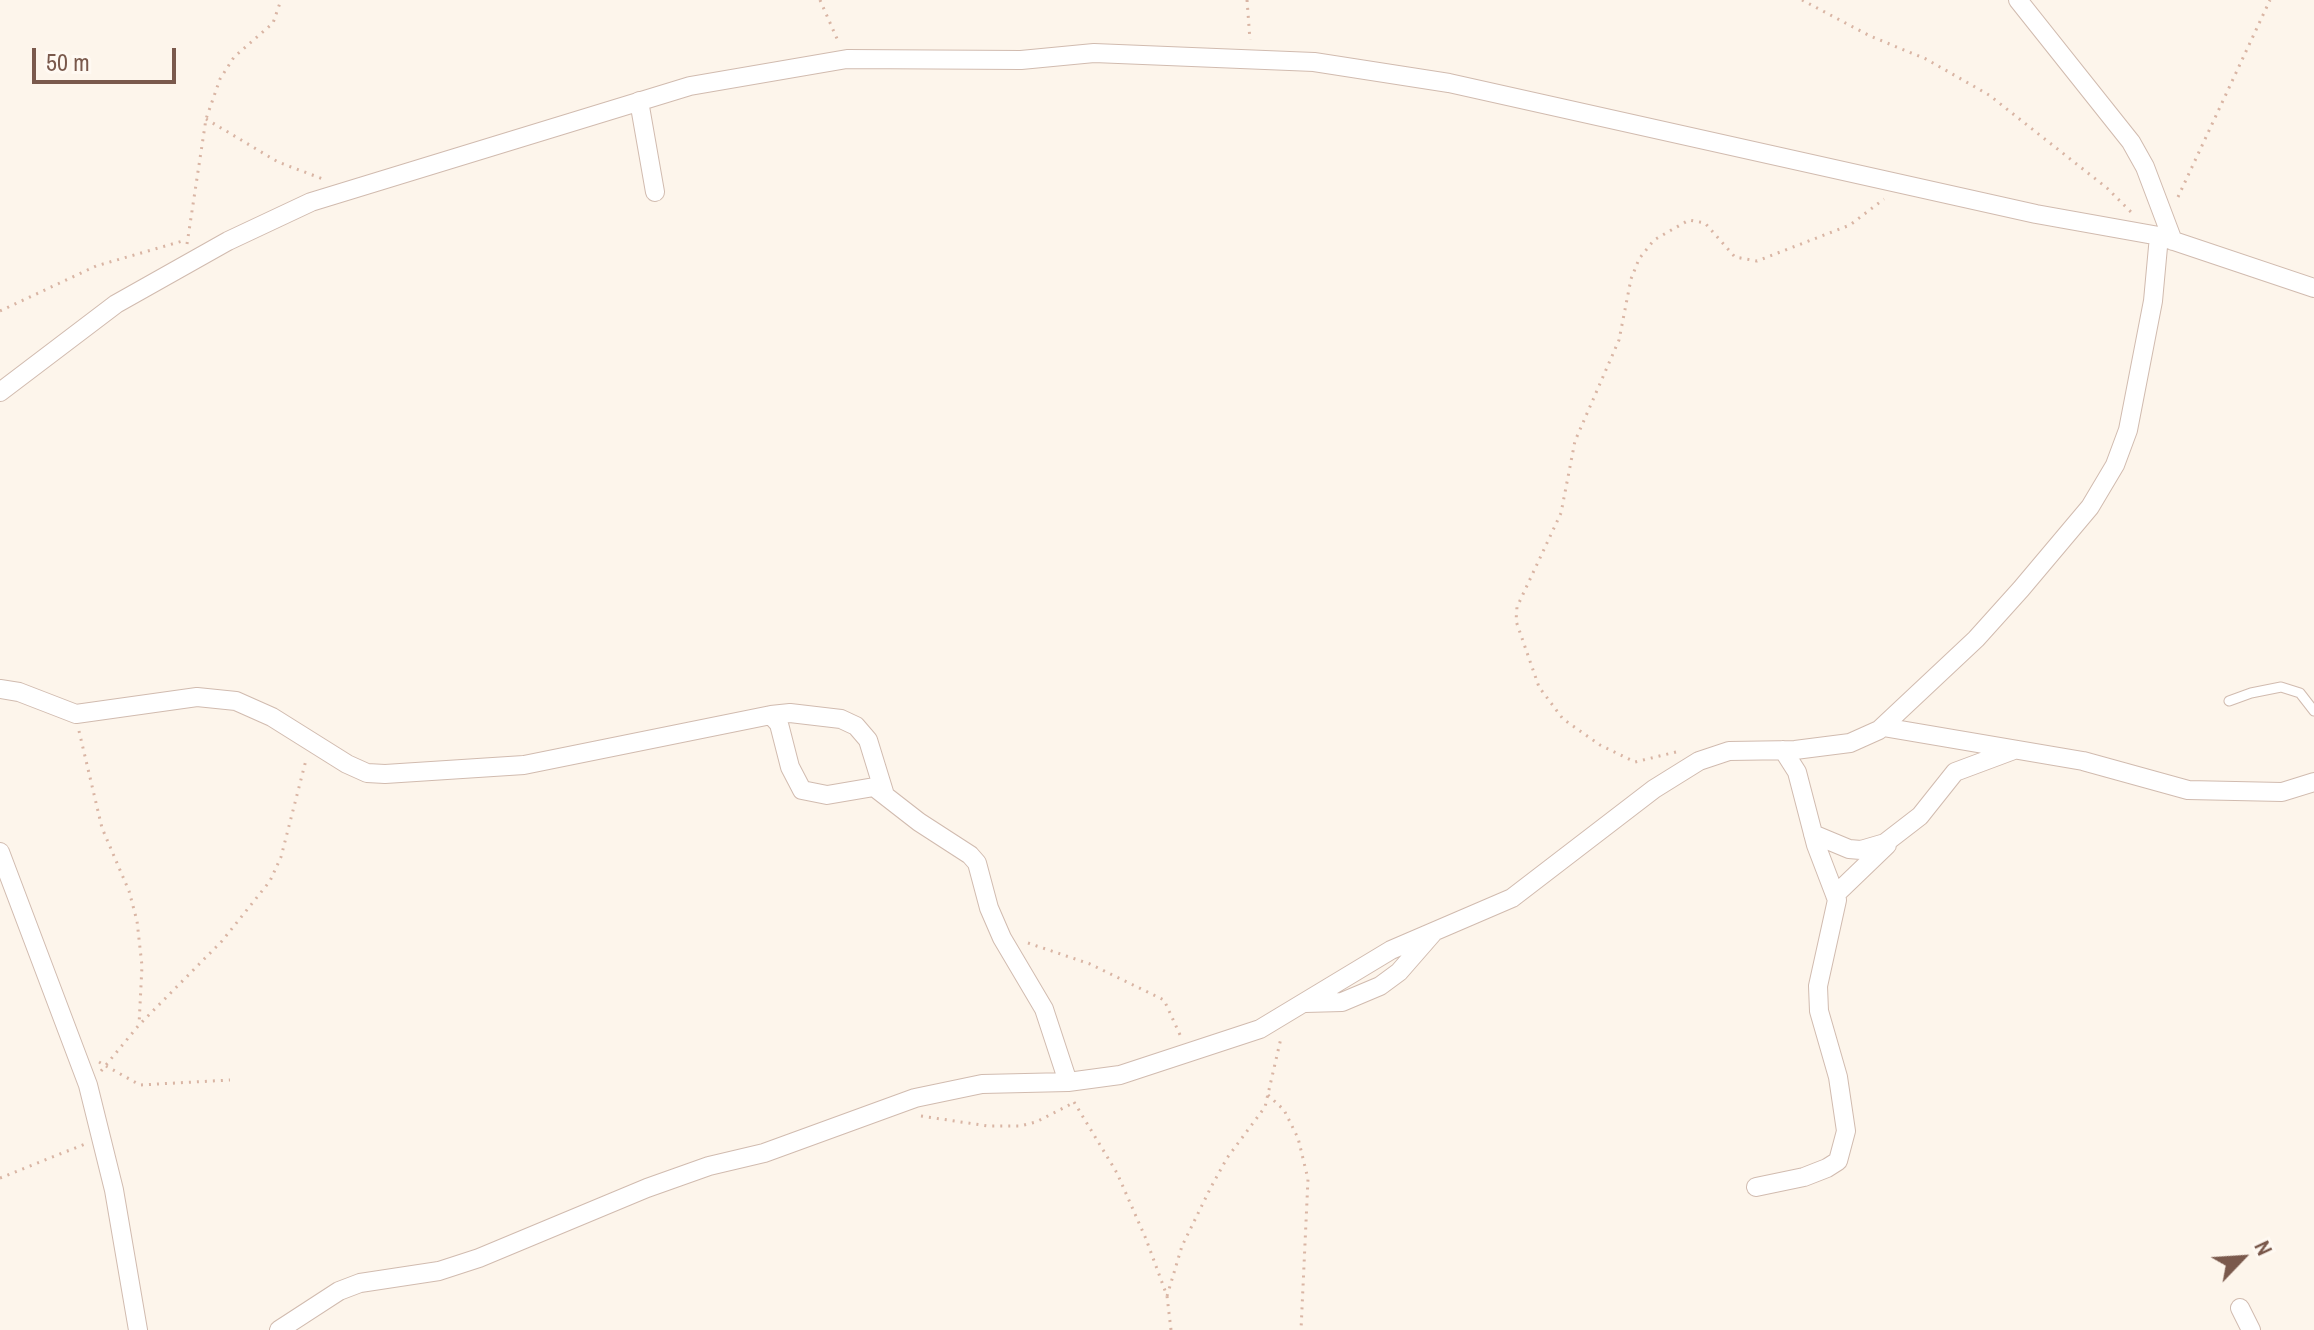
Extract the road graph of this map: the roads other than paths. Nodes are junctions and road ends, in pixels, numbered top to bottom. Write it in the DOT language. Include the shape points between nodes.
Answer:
graph roads {
  1 [pos="2018,0"];
  2 [pos="639,101"];
  3 [pos="655,192"];
  4 [pos="2163,234"];
  5 [pos="2314,288"];
  6 [pos="0,392"];
  7 [pos="0,689"];
  8 [pos="2229,701"];
  9 [pos="2314,711"];
  10 [pos="771,715"];
  11 [pos="1883,727"];
  12 [pos="2016,749"];
  13 [pos="1783,750"];
  14 [pos="2314,782"];
  15 [pos="884,792"];
  16 [pos="1813,834"];
  17 [pos="1892,839"];
  18 [pos="0,852"];
  19 [pos="1835,895"];
  20 [pos="1435,931"];
  21 [pos="1305,1003"];
  22 [pos="1068,1082"];
  23 [pos="1756,1187"];
  24 [pos="2240,1308"];
  25 [pos="138,1330"];
  26 [pos="279,1330"];
  27 [pos="2251,1330"];
  1 -- 4 [label="street" via="2131,142"];
  2 -- 3 [label="street"];
  2 -- 4 [label="street" via="690,86 847,59 1021,60 1094,53 1314,62 1449,83 1902,183"];
  2 -- 6 [label="street" via="355,186 269,220 116,304"];
  4 -- 5 [label="street"];
  4 -- 11 [label="street" via="2128,430 2115,465 2090,507 2021,589"];
  7 -- 10 [label="street" via="76,714 218,698 251,706 367,773 537,763"];
  8 -- 9 [label="lane" via="2281,687 2300,693"];
  10 -- 15 [label="street" via="850,721 874,753"];
  10 -- 15 [label="street" via="802,790 827,795 874,787"];
  11 -- 12 [label="street"];
  11 -- 13 [label="street" via="1850,743"];
  12 -- 14 [label="street" via="2188,790 2282,792"];
  12 -- 17 [label="street" via="1955,772 1920,816"];
  13 -- 16 [label="street" via="1797,772"];
  13 -- 20 [label="street" via="1729,751 1699,761 1654,789 1512,898"];
  15 -- 22 [label="street" via="977,863 999,931 1044,1009"];
  16 -- 17 [label="street" via="1861,850"];
  16 -- 19 [label="street"];
  17 -- 19 [label="street"];
  18 -- 25 [label="street" via="88,1085"];
  19 -- 23 [label="street" via="1818,986 1819,1011 1844,1105 1843,1148 1838,1161 1827,1168"];
  20 -- 21 [label="street" via="1367,963"];
  20 -- 21 [label="street" via="1380,986 1342,1002"];
  21 -- 22 [label="street" via="1260,1029 1189,1054 1141,1070"];
  22 -- 26 [label="street" via="982,1084 895,1105 647,1188 479,1258 423,1274 360,1283"];
  24 -- 27 [label="street"];
}
